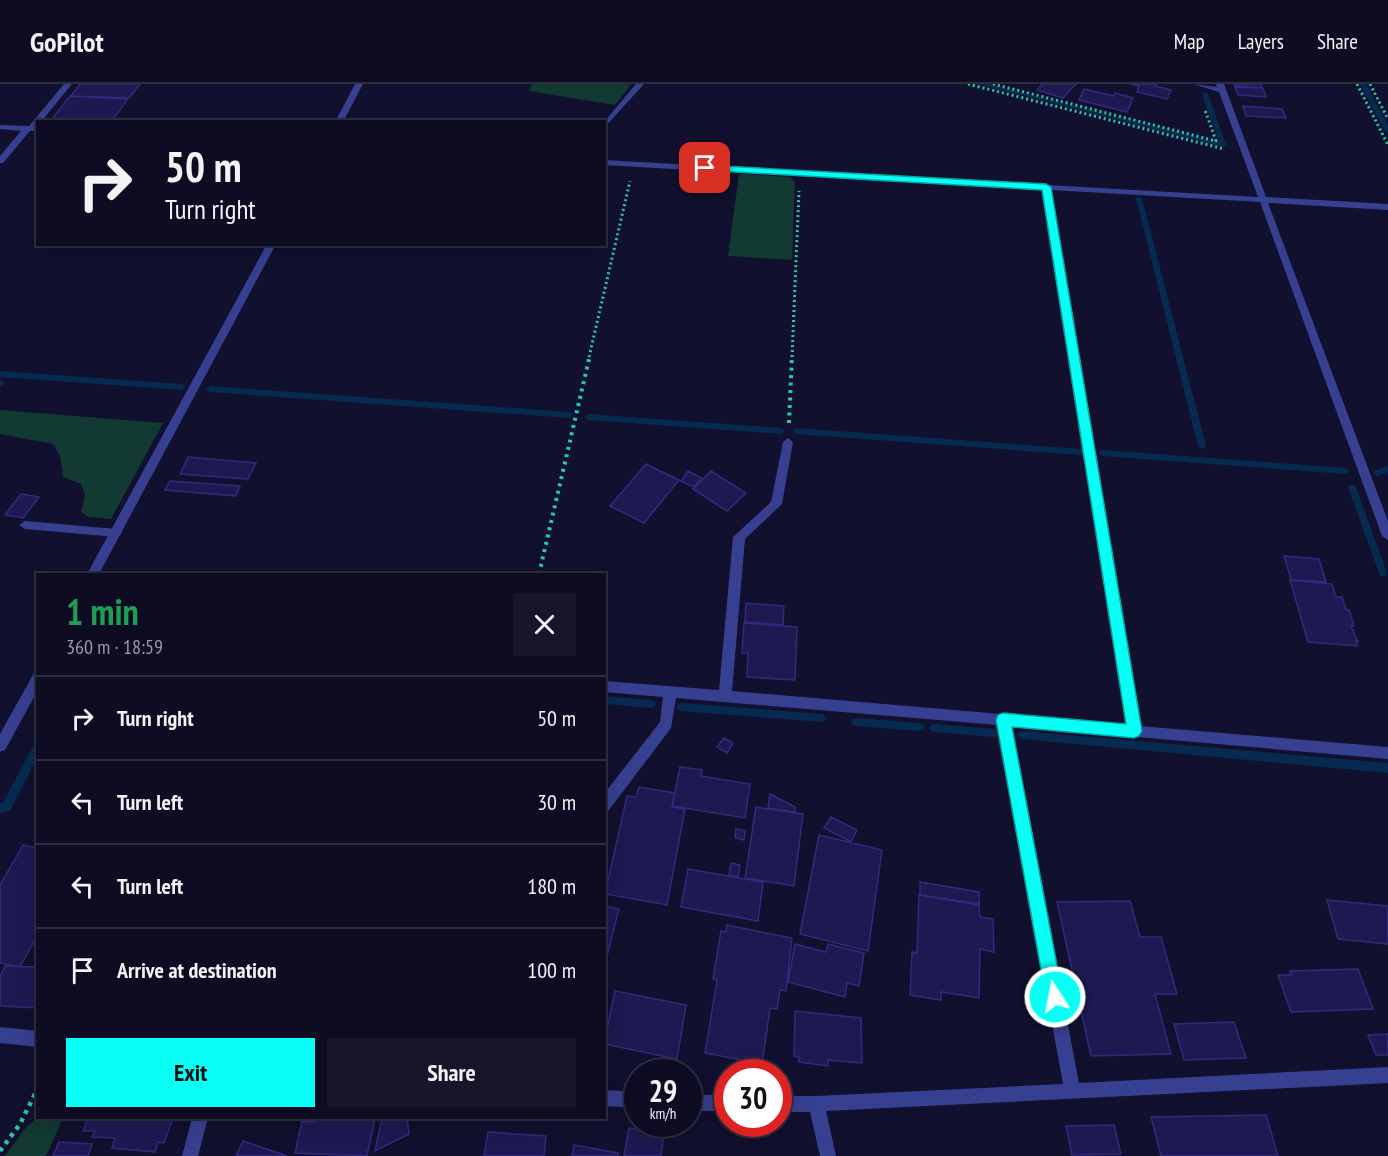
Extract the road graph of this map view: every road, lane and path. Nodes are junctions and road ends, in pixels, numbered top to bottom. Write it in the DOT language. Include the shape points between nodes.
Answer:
graph roads {
  1 [pos="68,84"];
  2 [pos="359,84"];
  3 [pos="639,84"];
  4 [pos="968,84"];
  5 [pos="993,84"];
  6 [pos="1197,84"];
  7 [pos="1357,84"];
  8 [pos="1370,84"];
  9 [pos="1221,87"];
  10 [pos="1204,107"];
  11 [pos="1388,119"];
  12 [pos="39,120"];
  13 [pos="340,120"];
  14 [pos="606,124"];
  15 [pos="0,127"];
  16 [pos="32,129"];
  17 [pos="1388,145"];
  18 [pos="1245,154"];
  19 [pos="0,161"];
  20 [pos="606,162"];
  21 [pos="634,164"];
  22 [pos="800,173"];
  23 [pos="1046,187"];
  24 [pos="1262,200"];
  25 [pos="1388,207"];
  26 [pos="271,246"];
  27 [pos="788,442"];
  28 [pos="25,525"];
  29 [pos="116,533"];
  30 [pos="1388,536"];
  31 [pos="94,573"];
  32 [pos="539,573"];
  33 [pos="36,680"];
  34 [pos="606,686"];
  35 [pos="670,691"];
  36 [pos="724,696"];
  37 [pos="1003,720"];
  38 [pos="1134,731"];
  39 [pos="0,746"];
  40 [pos="1388,753"];
  41 [pos="606,802"];
  42 [pos="0,1035"];
  43 [pos="36,1040"];
  44 [pos="1388,1075"];
  45 [pos="1072,1090"];
  46 [pos="36,1092"];
  47 [pos="606,1098"];
  48 [pos="624,1099"];
  49 [pos="792,1104"];
  50 [pos="816,1104"];
  51 [pos="200,1119"];
  52 [pos="0,1151"];
  53 [pos="190,1156"];
  54 [pos="828,1156"];
  1 -- 12 [label="street"];
  2 -- 13 [label="street"];
  3 -- 14 [label="street"];
  4 -- 18 [label="path"];
  5 -- 10 [label="path" via="1216,141"];
  6 -- 9 [label="street"];
  7 -- 17 [label="path"];
  8 -- 11 [label="path"];
  9 -- 18 [label="street"];
  15 -- 16 [label="street"];
  16 -- 19 [label="street"];
  18 -- 24 [label="street"];
  20 -- 21 [label="street"];
  21 -- 22 [label="street"];
  21 -- 32 [label="path"];
  22 -- 23 [label="street"];
  22 -- 27 [label="path"];
  23 -- 24 [label="street"];
  23 -- 38 [label="street"];
  24 -- 25 [label="street"];
  24 -- 30 [label="street"];
  26 -- 29 [label="street"];
  27 -- 36 [label="street" via="776,504 739,537"];
  28 -- 29 [label="street"];
  29 -- 31 [label="street"];
  33 -- 39 [label="street"];
  34 -- 35 [label="street"];
  35 -- 36 [label="street"];
  35 -- 41 [label="street" via="666,724"];
  36 -- 37 [label="street"];
  37 -- 38 [label="street"];
  37 -- 45 [label="street"];
  38 -- 40 [label="street"];
  42 -- 43 [label="street"];
  44 -- 45 [label="street"];
  45 -- 50 [label="street"];
  46 -- 52 [label="path" via="20,1124"];
  47 -- 48 [label="street"];
  49 -- 50 [label="street"];
  50 -- 54 [label="street"];
  51 -- 53 [label="street"];
}
